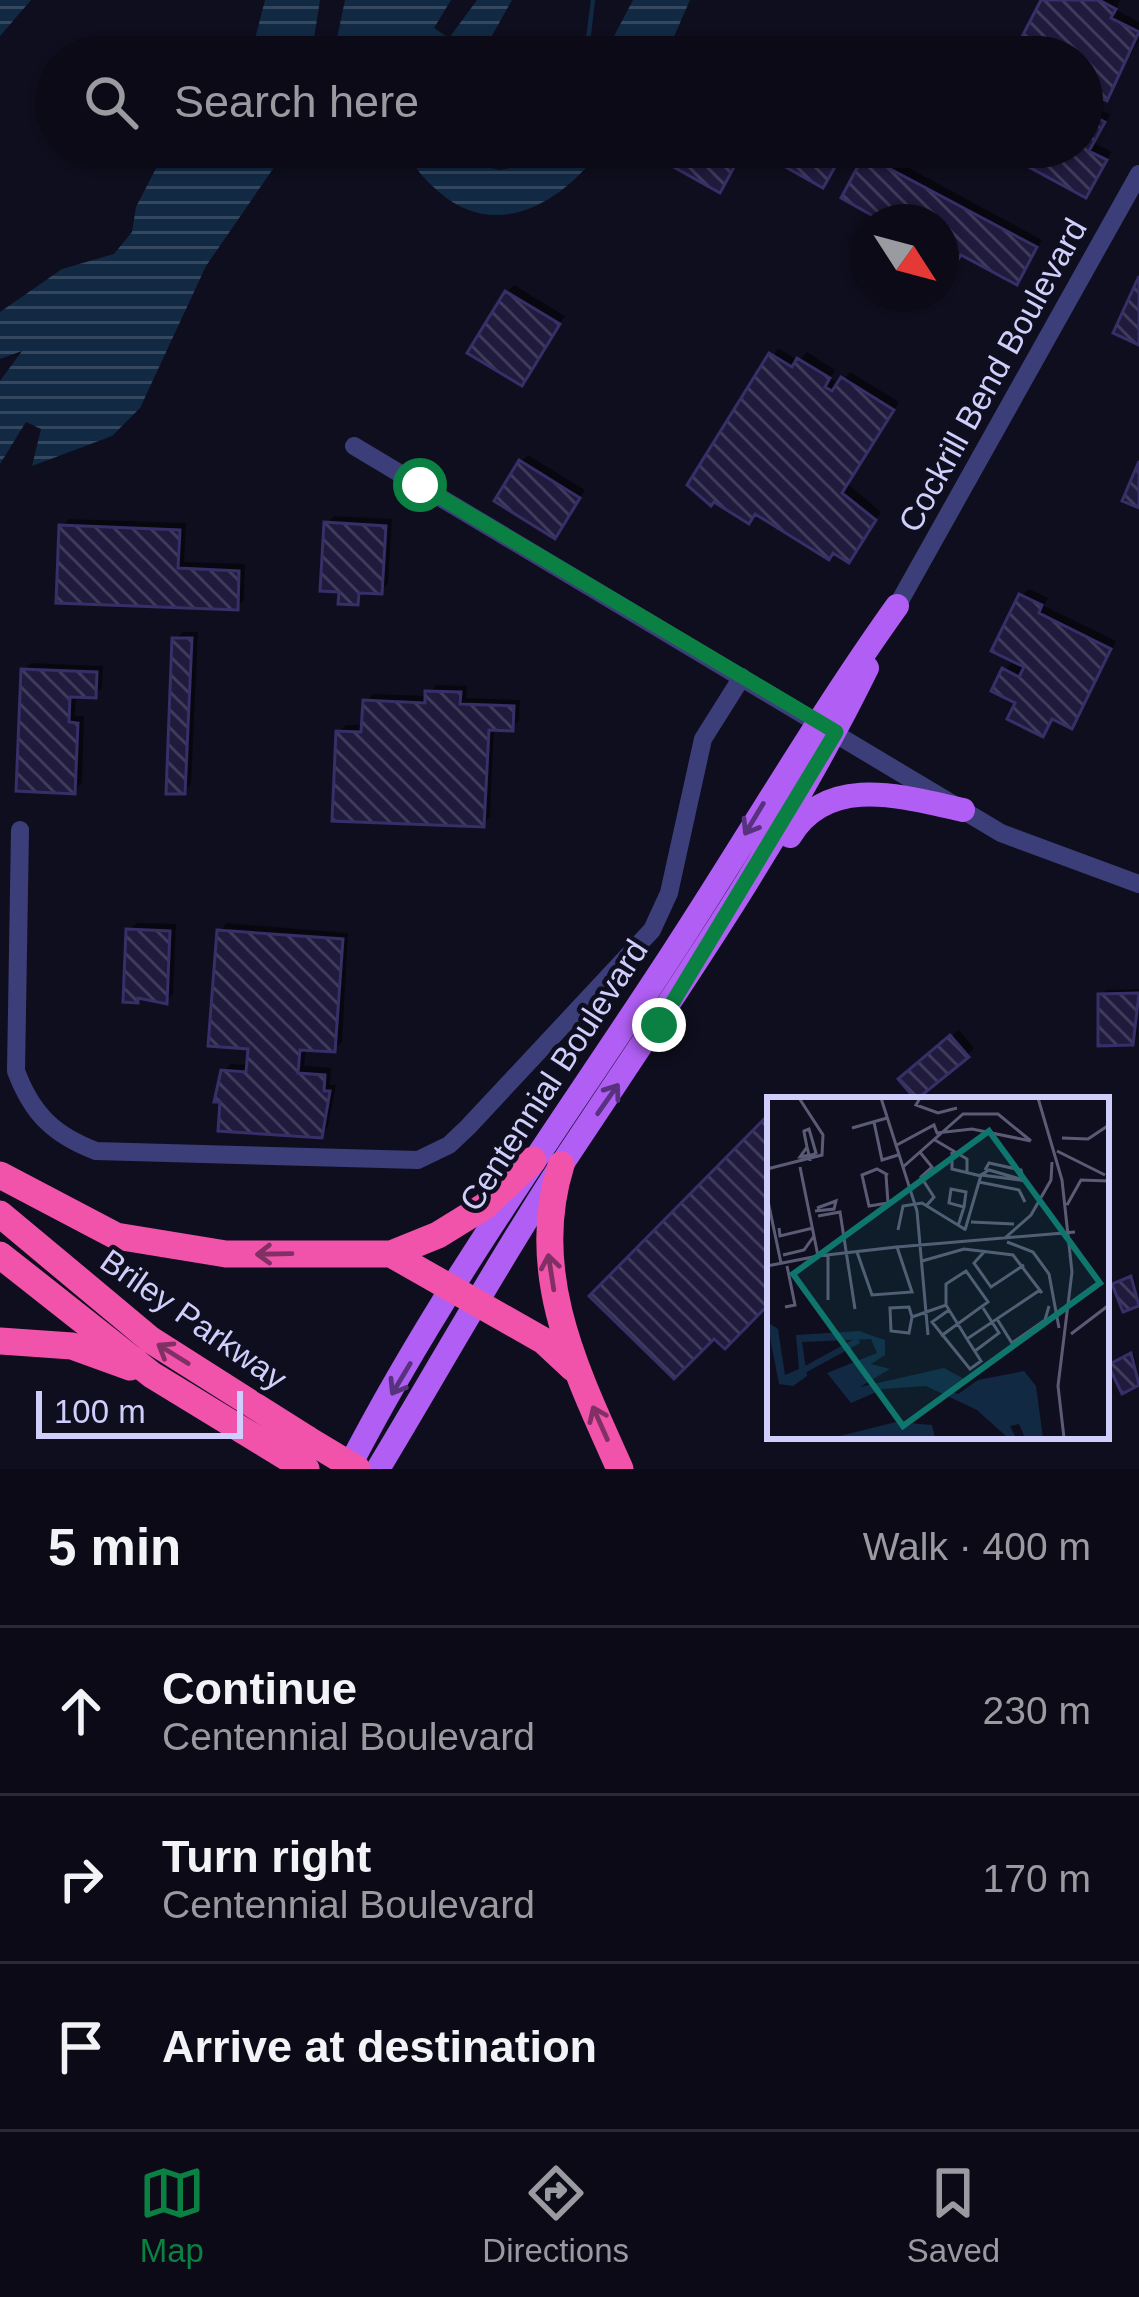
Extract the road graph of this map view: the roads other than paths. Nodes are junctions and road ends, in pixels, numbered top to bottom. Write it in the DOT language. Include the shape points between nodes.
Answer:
graph roads {
  1 [pos="1137,184"];
  2 [pos="354,446"];
  3 [pos="897,606"];
  4 [pos="742,677"];
  5 [pos="826,725"];
  6 [pos="962,810"];
  7 [pos="20,830"];
  8 [pos="1139,884"];
  9 [pos="659,1025"];
  10 [pos="533,1160"];
  11 [pos="561,1165"];
  12 [pos="0,1175"];
  13 [pos="0,1214"];
  14 [pos="391,1254"];
  15 [pos="0,1255"];
  16 [pos="466,1297"];
  17 [pos="0,1342"];
  18 [pos="152,1375"];
  19 [pos="579,1377"];
  20 [pos="302,1456"];
  21 [pos="352,1469"];
  22 [pos="378,1469"];
  23 [pos="620,1469"];
  1 -- 3 [label="street, Cockrill Bend Boulevard"];
  2 -- 4 [label="street"];
  3 -- 5 [label="main road, Centennial Boulevard"];
  4 -- 5 [label="street"];
  4 -- 7 [label="street" via="703,740 669,893 652,930 468,1127 418,1160 96,1151 61,1137 28,1103 16,1071"];
  5 -- 6 [label="street"];
  5 -- 9 [label="main road, Centennial Boulevard"];
  5 -- 10 [label="main road, Centennial Boulevard, one-way"];
  6 -- 8 [label="street" via="1043,852"];
  6 -- 9 [label="main road" via="869,793 800,819 709,968"];
  11 -- 9 [label="main road, Centennial Boulevard, one-way"];
  10 -- 14 [label="highway" via="485,1206"];
  10 -- 16 [label="main road, Centennial Boulevard"];
  11 -- 16 [label="main road, Centennial Boulevard"];
  19 -- 11 [label="highway, one-way" via="549,1270 546,1233"];
  14 -- 12 [label="highway, one-way" via="226,1255 116,1236"];
  20 -- 13 [label="highway, Briley Parkway, one-way"];
  14 -- 16 [label="highway"];
  15 -- 18 [label="highway, Briley Parkway"];
  16 -- 19 [label="highway" via="562,1353"];
  16 -- 21 [label="main road, Centennial Boulevard, one-way"];
  16 -- 22 [label="main road, Centennial Boulevard"];
  17 -- 18 [label="highway" via="73,1346"];
  18 -- 20 [label="highway, Briley Parkway"];
  23 -- 19 [label="highway, one-way"];
  20 -- 21 [label="highway, Briley Parkway, bridge"];
}
